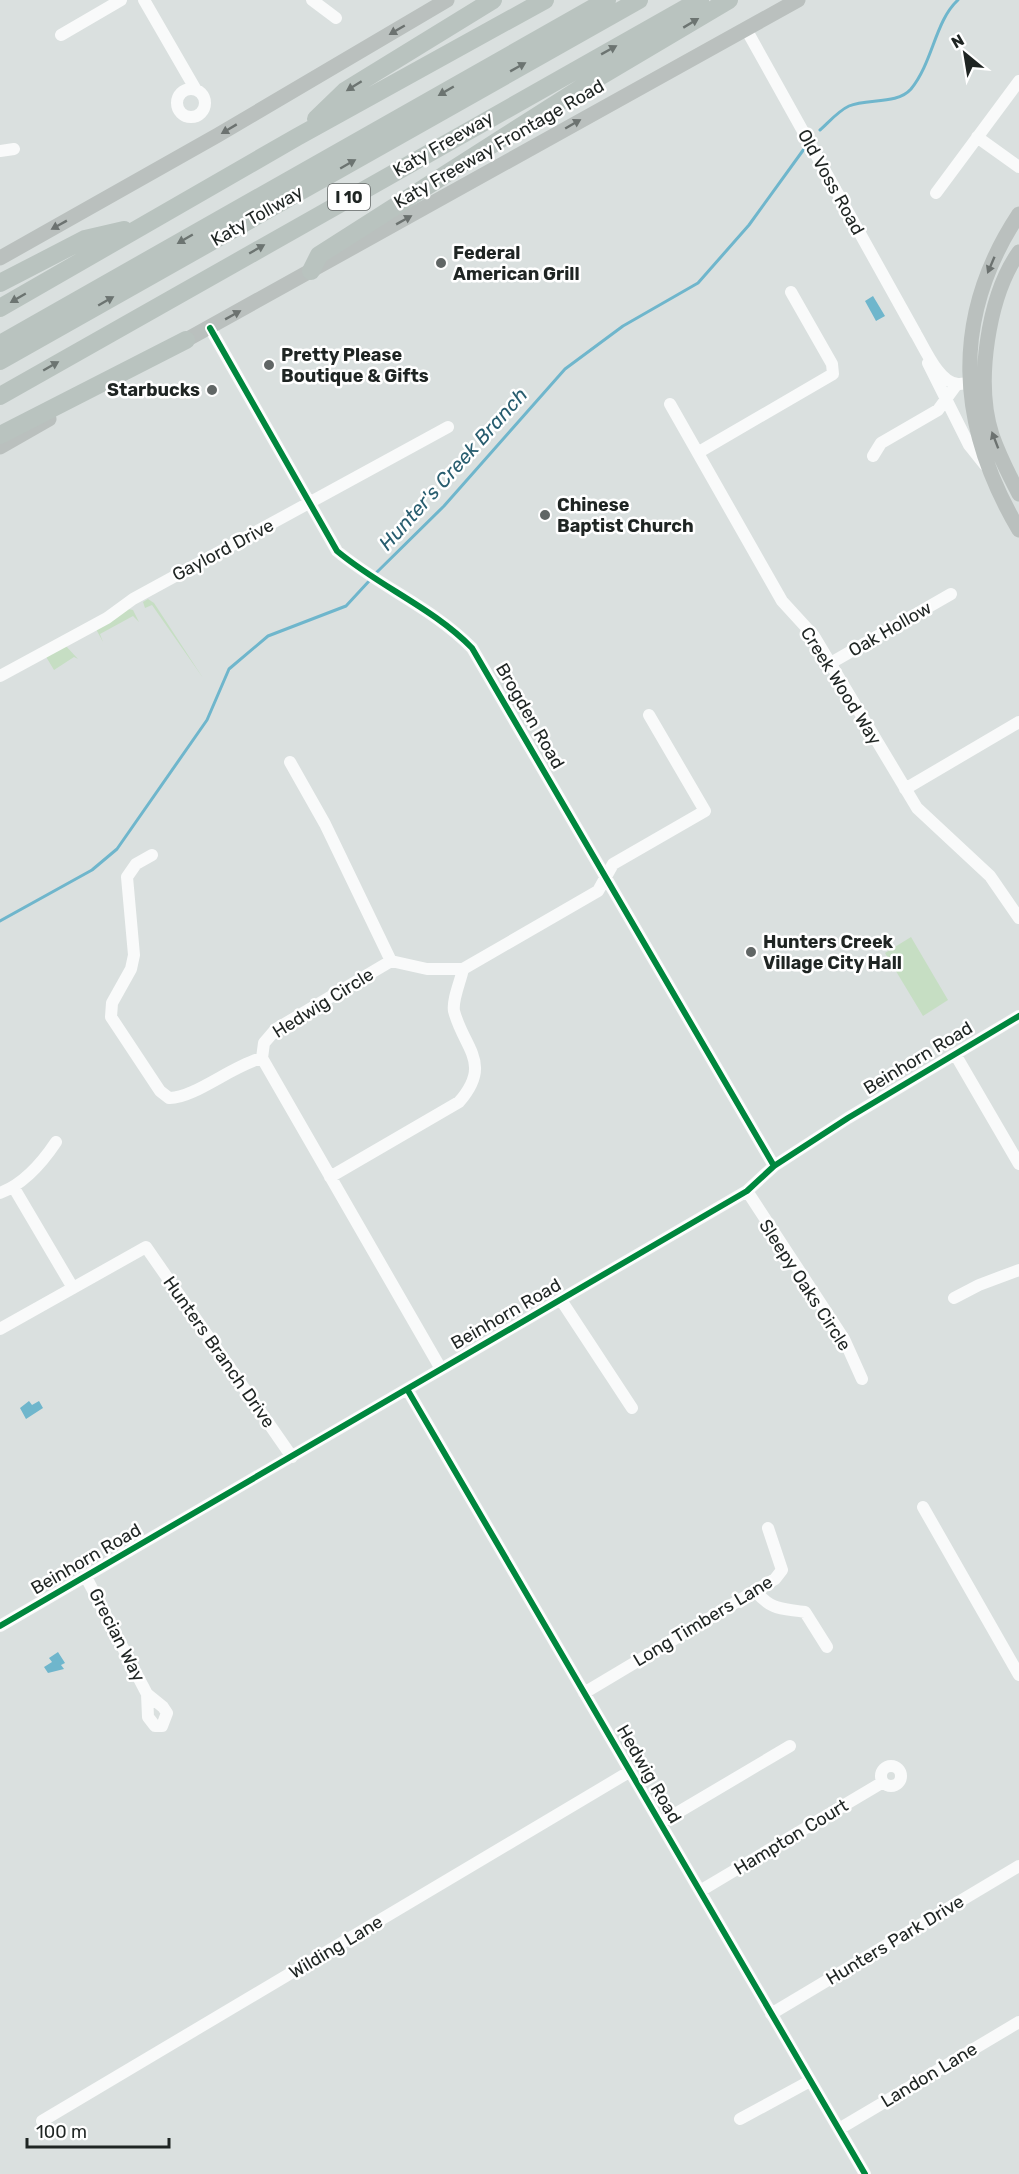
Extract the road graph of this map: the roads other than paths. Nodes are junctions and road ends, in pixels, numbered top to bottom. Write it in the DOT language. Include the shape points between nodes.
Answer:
graph roads {
  1 [pos="121,0"];
  2 [pos="144,0"];
  3 [pos="312,0"];
  4 [pos="447,0"];
  5 [pos="493,0"];
  6 [pos="545,0"];
  7 [pos="607,0"];
  8 [pos="639,0"];
  9 [pos="700,0"];
  10 [pos="729,0"];
  11 [pos="798,0"];
  12 [pos="336,18"];
  13 [pos="746,29"];
  14 [pos="60,35"];
  15 [pos="1019,81"];
  16 [pos="196,90"];
  17 [pos="297,137"];
  18 [pos="977,137"];
  19 [pos="14,149"];
  20 [pos="0,151"];
  21 [pos="1019,167"];
  22 [pos="936,193"];
  23 [pos="1019,214"];
  24 [pos="141,227"];
  25 [pos="1019,252"];
  26 [pos="0,258"];
  27 [pos="311,271"];
  28 [pos="0,283"];
  29 [pos="791,292"];
  30 [pos="0,308"];
  31 [pos="210,328"];
  32 [pos="916,334"];
  33 [pos="186,340"];
  34 [pos="0,344"];
  35 [pos="0,361"];
  36 [pos="970,382"];
  37 [pos="0,396"];
  38 [pos="945,402"];
  39 [pos="670,404"];
  40 [pos="448,427"];
  41 [pos="0,435"];
  42 [pos="0,447"];
  43 [pos="699,452"];
  44 [pos="873,456"];
  45 [pos="987,467"];
  46 [pos="1019,494"];
  47 [pos="310,503"];
  48 [pos="1019,530"];
  49 [pos="951,594"];
  50 [pos="829,664"];
  51 [pos="0,676"];
  52 [pos="649,715"];
  53 [pos="1019,722"];
  54 [pos="290,762"];
  55 [pos="904,789"];
  56 [pos="152,855"];
  57 [pos="606,879"];
  58 [pos="1018,916"];
  59 [pos="391,961"];
  60 [pos="463,969"];
  61 [pos="1019,1016"];
  62 [pos="955,1054"];
  63 [pos="262,1058"];
  64 [pos="56,1142"];
  65 [pos="1019,1164"];
  66 [pos="774,1166"];
  67 [pos="330,1178"];
  68 [pos="14,1188"];
  69 [pos="747,1191"];
  70 [pos="0,1193"];
  71 [pos="1019,1270"];
  72 [pos="73,1288"];
  73 [pos="954,1298"];
  74 [pos="561,1300"];
  75 [pos="0,1329"];
  76 [pos="441,1369"];
  77 [pos="861,1379"];
  78 [pos="407,1389"];
  79 [pos="632,1408"];
  80 [pos="292,1457"];
  81 [pos="923,1508"];
  82 [pos="768,1528"];
  83 [pos="86,1577"];
  84 [pos="755,1591"];
  85 [pos="0,1626"];
  86 [pos="827,1647"];
  87 [pos="1019,1674"];
  88 [pos="584,1693"];
  89 [pos="147,1694"];
  90 [pos="790,1746"];
  91 [pos="629,1772"];
  92 [pos="883,1782"];
  93 [pos="660,1823"];
  94 [pos="1019,1866"];
  95 [pos="700,1891"];
  96 [pos="771,2014"];
  97 [pos="1019,2022"];
  98 [pos="810,2081"];
  99 [pos="740,2119"];
  100 [pos="42,2121"];
  101 [pos="839,2129"];
  102 [pos="865,2174"];
  1 -- 14 [label="street"];
  2 -- 16 [label="street"];
  3 -- 12 [label="street"];
  4 -- 26 [label="main road, one-way"];
  5 -- 17 [label="highway, one-way" via="345,91"];
  6 -- 17 [label="highway"];
  7 -- 34 [label="highway, Katy Tollway, one-way"];
  35 -- 8 [label="highway, Katy Tollway, one-way"];
  37 -- 9 [label="highway, Katy Freeway / I 10, one-way"];
  27 -- 10 [label="highway, one-way" via="319,255 584,86"];
  11 -- 13 [label="main road, Katy Freeway Frontage Road"];
  27 -- 13 [label="main road, Katy Freeway Frontage Road, one-way"];
  13 -- 32 [label="street, Old Voss Road"];
  15 -- 18 [label="street"];
  17 -- 24 [label="highway"];
  18 -- 21 [label="street"];
  18 -- 22 [label="street"];
  19 -- 20 [label="street"];
  23 -- 36 [label="main road, one-way" via="990,266 979,297 971,328"];
  24 -- 28 [label="highway" via="85,239"];
  24 -- 30 [label="highway, one-way"];
  25 -- 36 [label="main road" via="997,298 988,344"];
  31 -- 27 [label="main road, Katy Freeway Frontage Road, one-way"];
  29 -- 43 [label="street" via="832,364 833,374"];
  31 -- 33 [label="main road, Katy Freeway Frontage Road"];
  31 -- 47 [label="street, Brogden Road"];
  32 -- 36 [label="street, Old Voss Road" via="946,380"];
  32 -- 38 [label="street, Old Voss Road"];
  33 -- 41 [label="highway"];
  33 -- 42 [label="main road, Katy Freeway Frontage Road"];
  36 -- 38 [label="street"];
  36 -- 45 [label="main road" via="974,419"];
  46 -- 36 [label="main road, one-way"];
  38 -- 44 [label="street" via="939,410 881,443"];
  38 -- 45 [label="street, Old Voss Road" via="969,445"];
  39 -- 43 [label="street, Creek Wood Way"];
  40 -- 47 [label="street, Gaylord Drive"];
  43 -- 50 [label="street, Creek Wood Way" via="782,601 814,636"];
  45 -- 48 [label="main road"];
  47 -- 51 [label="street, Gaylord Drive"];
  47 -- 57 [label="street, Brogden Road" via="337,551 360,570 451,626 472,648"];
  49 -- 50 [label="street, Oak Hollow"];
  50 -- 55 [label="street, Creek Wood Way"];
  52 -- 57 [label="street" via="705,811 613,864"];
  53 -- 55 [label="street"];
  54 -- 59 [label="street, Hedwig Circle" via="326,824"];
  55 -- 58 [label="street, Creek Wood Way" via="916,808 990,876"];
  56 -- 63 [label="street" via="136,864 127,877 134,955 112,1002 113,1022 160,1091 170,1098 184,1096 244,1062"];
  57 -- 60 [label="street" via="598,891"];
  57 -- 66 [label="street, Brogden Road"];
  59 -- 60 [label="street, Hedwig Circle" via="427,969"];
  59 -- 63 [label="street, Hedwig Circle" via="276,1029 264,1043"];
  60 -- 67 [label="street" via="453,1009 474,1054 474,1081 468,1092 459,1102"];
  61 -- 62 [label="street, Beinhorn Road"];
  62 -- 65 [label="street"];
  62 -- 66 [label="street, Beinhorn Road"];
  63 -- 67 [label="street, Hedwig Circle"];
  64 -- 68 [label="street"];
  66 -- 69 [label="street, Beinhorn Road"];
  67 -- 76 [label="street, Hedwig Circle"];
  68 -- 70 [label="street"];
  68 -- 72 [label="street"];
  69 -- 74 [label="street, Beinhorn Road"];
  69 -- 77 [label="street, Sleepy Oaks Circle" via="844,1339"];
  71 -- 73 [label="street"];
  72 -- 75 [label="street"];
  72 -- 80 [label="street, Hunters Branch Drive" via="146,1247"];
  74 -- 76 [label="street, Beinhorn Road"];
  74 -- 79 [label="street"];
  76 -- 78 [label="street, Beinhorn Road"];
  78 -- 80 [label="street, Beinhorn Road"];
  78 -- 88 [label="street, Hedwig Road"];
  80 -- 83 [label="street, Beinhorn Road"];
  81 -- 87 [label="street"];
  82 -- 84 [label="street, Long Timbers Lane" via="782,1570"];
  83 -- 85 [label="street, Beinhorn Road"];
  83 -- 89 [label="street, Grecian Way"];
  84 -- 86 [label="street" via="777,1610 805,1612"];
  84 -- 88 [label="street, Long Timbers Lane"];
  88 -- 91 [label="street, Hedwig Road"];
  90 -- 93 [label="street"];
  91 -- 93 [label="street, Hedwig Road"];
  91 -- 100 [label="street, Wilding Lane"];
  92 -- 95 [label="street, Hampton Court"];
  93 -- 95 [label="street, Hedwig Road"];
  94 -- 96 [label="street, Hunters Park Drive"];
  95 -- 96 [label="street, Hedwig Road"];
  96 -- 98 [label="street, Hedwig Road"];
  97 -- 101 [label="street, Landon Lane"];
  98 -- 99 [label="street"];
  98 -- 101 [label="street, Hedwig Road"];
  101 -- 102 [label="street, Hedwig Road"];
}
